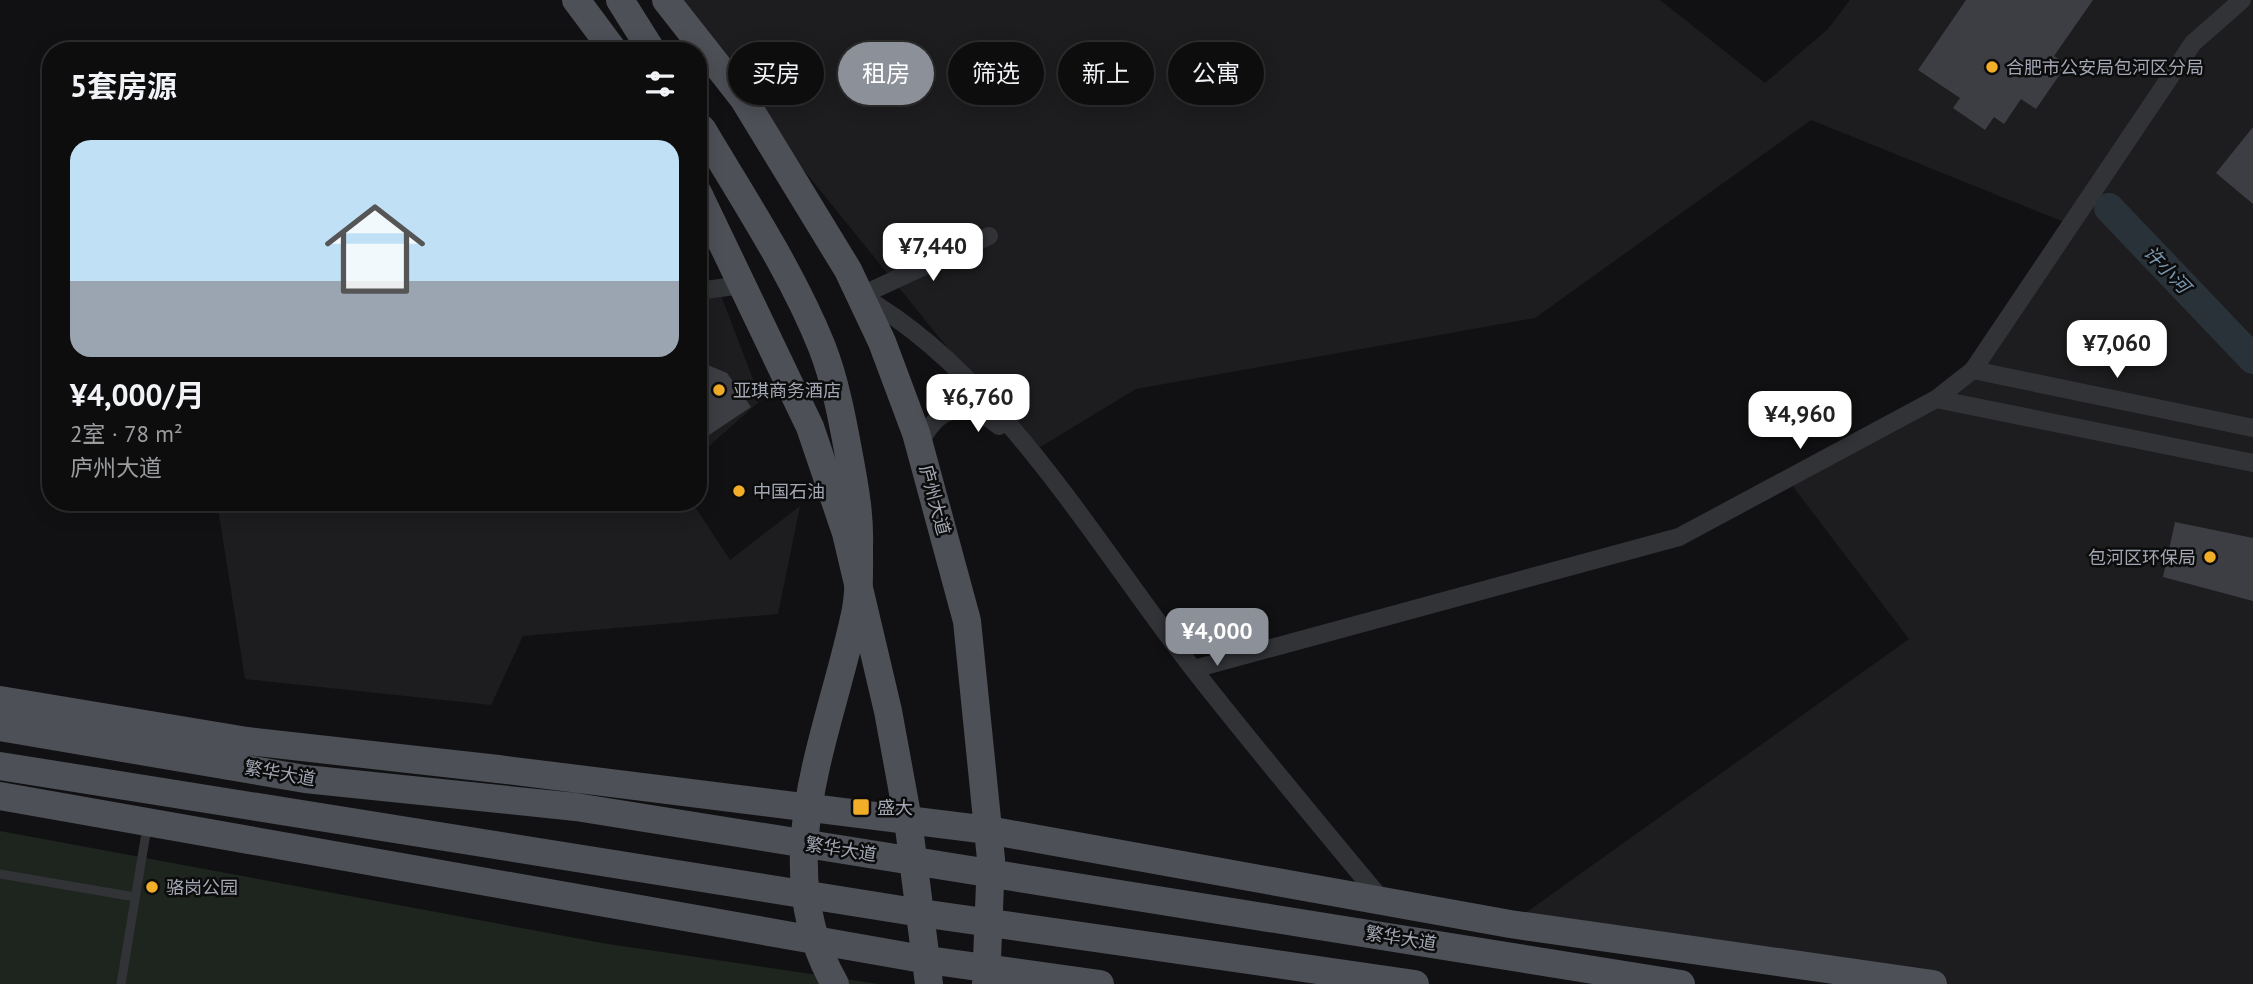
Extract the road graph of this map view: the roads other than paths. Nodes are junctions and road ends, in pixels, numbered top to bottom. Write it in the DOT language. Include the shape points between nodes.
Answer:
graph roads {
  1 [pos="576,0"];
  2 [pos="620,0"];
  3 [pos="666,0"];
  4 [pos="2242,0"];
  5 [pos="607,42"];
  6 [pos="646,42"];
  7 [pos="699,42"];
  8 [pos="707,52"];
  9 [pos="707,138"];
  10 [pos="707,211"];
  11 [pos="989,236"];
  12 [pos="742,285"];
  13 [pos="707,290"];
  14 [pos="860,296"];
  15 [pos="1973,370"];
  16 [pos="1936,399"];
  17 [pos="2253,428"];
  18 [pos="920,443"];
  19 [pos="1032,452"];
  20 [pos="2253,463"];
  21 [pos="1194,670"];
  22 [pos="0,700"];
  23 [pos="0,727"];
  24 [pos="0,766"];
  25 [pos="0,796"];
  26 [pos="908,820"];
  27 [pos="147,823"];
  28 [pos="988,830"];
  29 [pos="914,861"];
  30 [pos="990,873"];
  31 [pos="0,874"];
  32 [pos="135,897"];
  33 [pos="1382,900"];
  34 [pos="921,913"];
  35 [pos="986,923"];
  36 [pos="928,972"];
  37 [pos="1841,973"];
  38 [pos="1347,974"];
  39 [pos="986,977"];
  40 [pos="121,984"];
  41 [pos="835,984"];
  42 [pos="1100,984"];
  43 [pos="1314,984"];
  44 [pos="1415,984"];
  45 [pos="1681,984"];
  46 [pos="1893,984"];
  47 [pos="1933,984"];
  1 -- 5 [label="main road"];
  2 -- 6 [label="main road"];
  3 -- 7 [label="main road, 庐州大道"];
  4 -- 15 [label="street" via="2193,43"];
  8 -- 14 [label="main road, 庐州大道" via="743,98"];
  9 -- 41 [label="main road, bridge" via="781,262 822,348 842,414 856,491 856,611 809,801 802,856 806,912"];
  10 -- 12 [label="main road"];
  11 -- 14 [label="street"];
  12 -- 13 [label="street"];
  12 -- 26 [label="main road" via="810,427 846,533"];
  14 -- 18 [label="main road, 庐州大道"];
  14 -- 19 [label="street" via="891,312 969,382"];
  15 -- 16 [label="street"];
  15 -- 17 [label="street"];
  16 -- 20 [label="street"];
  16 -- 21 [label="street" via="1679,537"];
  18 -- 19 [label="street" via="930,422 949,411 969,410 984,414"];
  18 -- 28 [label="main road, 庐州大道" via="967,621"];
  19 -- 21 [label="street"];
  21 -- 33 [label="street"];
  22 -- 26 [label="main road" via="247,741"];
  23 -- 29 [label="main road, 繁华大道" via="305,779 576,807"];
  24 -- 34 [label="main road, 繁华大道"];
  25 -- 27 [label="main road"];
  26 -- 28 [label="main road"];
  26 -- 29 [label="main road"];
  27 -- 32 [label="lane"];
  27 -- 36 [label="main road"];
  28 -- 30 [label="main road, 庐州大道"];
  28 -- 33 [label="main road"];
  29 -- 30 [label="main road, 繁华大道"];
  29 -- 34 [label="main road"];
  30 -- 35 [label="main road, 庐州大道"];
  30 -- 45 [label="main road, 繁华大道"];
  31 -- 32 [label="lane"];
  32 -- 40 [label="lane"];
  33 -- 37 [label="main road" via="1510,924"];
  34 -- 35 [label="main road, 繁华大道"];
  34 -- 36 [label="main road"];
  35 -- 38 [label="main road, 繁华大道"];
  35 -- 39 [label="main road, 庐州大道"];
  36 -- 39 [label="main road"];
  37 -- 46 [label="main road"];
  37 -- 47 [label="main road"];
  38 -- 43 [label="main road"];
  38 -- 44 [label="main road, 繁华大道"];
  39 -- 42 [label="main road"];
}
